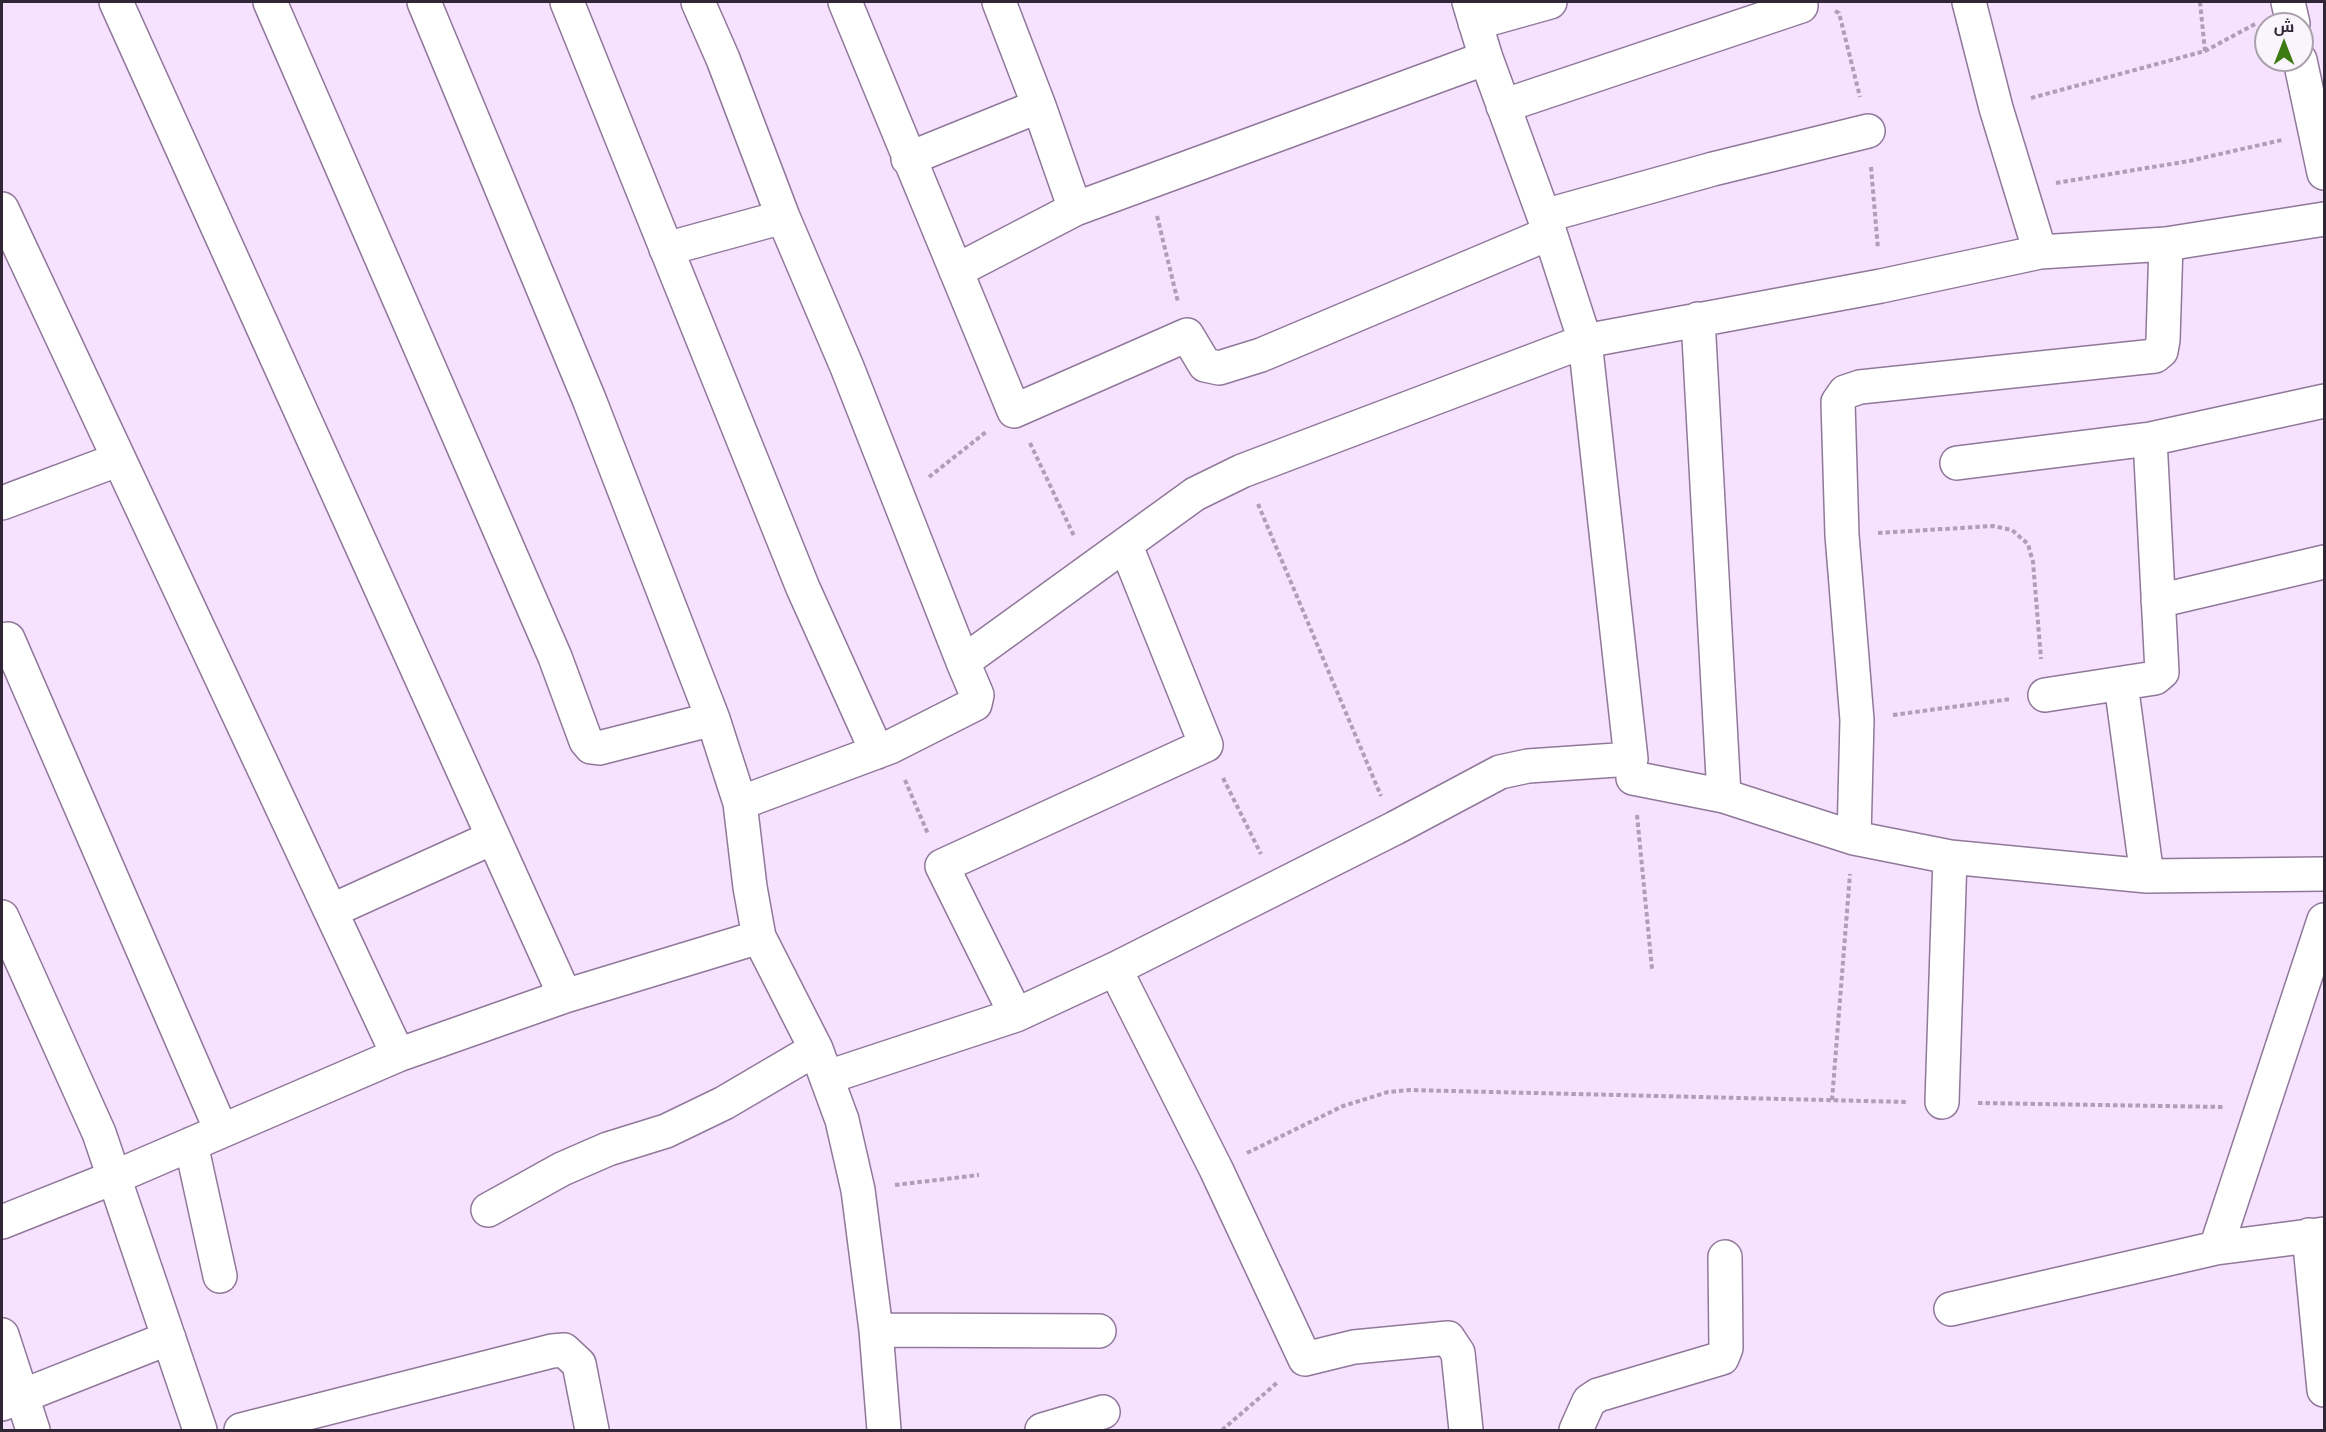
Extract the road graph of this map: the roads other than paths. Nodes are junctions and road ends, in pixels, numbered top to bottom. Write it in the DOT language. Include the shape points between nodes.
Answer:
graph roads {
  1 [pos="116,2"];
  2 [pos="270,2"];
  3 [pos="424,2"];
  4 [pos="567,2"];
  5 [pos="698,2"];
  6 [pos="845,2"];
  7 [pos="999,2"];
  8 [pos="1550,2"];
  9 [pos="1969,2"];
  10 [pos="1801,6"];
  11 [pos="1472,12"];
  12 [pos="1486,58"];
  13 [pos="2302,72"];
  14 [pos="1039,106"];
  15 [pos="1503,106"];
  16 [pos="1868,131"];
  17 [pos="908,159"];
  18 [pos="2325,173"];
  19 [pos="2,209"];
  20 [pos="1075,209"];
  21 [pos="783,217"];
  22 [pos="2325,219"];
  23 [pos="1547,225"];
  24 [pos="2166,244"];
  25 [pos="666,249"];
  26 [pos="2040,252"];
  27 [pos="956,271"];
  28 [pos="1698,319"];
  29 [pos="1585,341"];
  30 [pos="2325,401"];
  31 [pos="2150,439"];
  32 [pos="117,460"];
  33 [pos="1957,463"];
  34 [pos="2,503"];
  35 [pos="1126,546"];
  36 [pos="2325,562"];
  37 [pos="2158,600"];
  38 [pos="8,639"];
  39 [pos="963,662"];
  40 [pos="2121,684"];
  41 [pos="2044,695"];
  42 [pos="713,719"];
  43 [pos="884,749"];
  44 [pos="1633,777"];
  45 [pos="1724,796"];
  46 [pos="740,803"];
  47 [pos="492,838"];
  48 [pos="1854,838"];
  49 [pos="1950,856"];
  50 [pos="2325,874"];
  51 [pos="2147,876"];
  52 [pos="331,911"];
  53 [pos="2,917"];
  54 [pos="2325,920"];
  55 [pos="759,937"];
  56 [pos="1115,969"];
  57 [pos="565,996"];
  58 [pos="1016,1015"];
  59 [pos="398,1055"];
  60 [pos="822,1063"];
  61 [pos="1942,1102"];
  62 [pos="221,1130"];
  63 [pos="191,1144"];
  64 [pos="115,1177"];
  65 [pos="488,1210"];
  66 [pos="3,1218"];
  67 [pos="2317,1234"];
  68 [pos="2216,1248"];
  69 [pos="1725,1257"];
  70 [pos="220,1276"];
  71 [pos="1951,1309"];
  72 [pos="876,1330"];
  73 [pos="1099,1331"];
  74 [pos="2,1335"];
  75 [pos="168,1338"];
  76 [pos="2325,1390"];
  77 [pos="11,1400"];
  78 [pos="1103,1412"];
  79 [pos="33,1431"];
  80 [pos="200,1431"];
  81 [pos="241,1431"];
  82 [pos="592,1431"];
  83 [pos="884,1431"];
  84 [pos="1042,1431"];
  85 [pos="1466,1431"];
  86 [pos="1576,1431"];
  1 -- 47 [label="street"];
  2 -- 42 [label="street" via="555,657 586,741 598,748"];
  3 -- 42 [label="street" via="589,399"];
  4 -- 25 [label="street"];
  5 -- 21 [label="street"];
  6 -- 17 [label="street"];
  7 -- 14 [label="street"];
  8 -- 11 [label="street"];
  9 -- 26 [label="street"];
  10 -- 15 [label="street"];
  11 -- 12 [label="street"];
  12 -- 15 [label="street"];
  12 -- 20 [label="street"];
  13 -- 18 [label="street"];
  14 -- 17 [label="street"];
  14 -- 20 [label="street"];
  15 -- 23 [label="street"];
  16 -- 23 [label="street" via="1713,169"];
  17 -- 27 [label="street"];
  19 -- 32 [label="street"];
  20 -- 27 [label="street"];
  21 -- 25 [label="street"];
  21 -- 39 [label="street" via="847,367"];
  22 -- 24 [label="street"];
  23 -- 27 [label="street" via="1262,355 1220,368 1205,365 1187,335 1014,411"];
  23 -- 29 [label="street"];
  24 -- 26 [label="street"];
  24 -- 48 [label="street" via="2163,340 2161,351 2155,356 1860,387 1845,392 1838,402 1842,535 1857,720"];
  25 -- 43 [label="street" via="803,588"];
  26 -- 28 [label="street"];
  28 -- 29 [label="street"];
  28 -- 45 [label="street"];
  29 -- 35 [label="street" via="1242,471 1196,494"];
  29 -- 56 [label="street" via="1631,759 1528,766 1500,772"];
  30 -- 31 [label="street"];
  31 -- 33 [label="street"];
  31 -- 37 [label="street"];
  32 -- 34 [label="street"];
  32 -- 52 [label="street"];
  35 -- 39 [label="street"];
  35 -- 58 [label="street" via="1206,745 942,866"];
  36 -- 37 [label="street"];
  37 -- 40 [label="street" via="2162,672 2155,678"];
  38 -- 62 [label="street"];
  39 -- 43 [label="street" via="977,695 975,704"];
  40 -- 41 [label="street"];
  40 -- 51 [label="street"];
  42 -- 46 [label="street"];
  43 -- 46 [label="street"];
  44 -- 45 [label="street"];
  45 -- 48 [label="street"];
  46 -- 55 [label="street"];
  47 -- 52 [label="street"];
  47 -- 57 [label="street"];
  48 -- 49 [label="street"];
  49 -- 51 [label="street"];
  49 -- 61 [label="street"];
  50 -- 51 [label="street"];
  52 -- 59 [label="street"];
  53 -- 64 [label="street"];
  54 -- 68 [label="street"];
  55 -- 57 [label="street"];
  55 -- 60 [label="street"];
  56 -- 58 [label="street"];
  56 -- 85 [label="street" via="1216,1169 1305,1359 1354,1347 1448,1338 1458,1353"];
  57 -- 59 [label="street"];
  58 -- 60 [label="street"];
  59 -- 62 [label="street"];
  60 -- 65 [label="street" via="666,1131 562,1169"];
  60 -- 72 [label="street" via="842,1119 858,1190"];
  62 -- 63 [label="street"];
  63 -- 64 [label="street"];
  63 -- 70 [label="street"];
  64 -- 66 [label="street"];
  64 -- 75 [label="street"];
  67 -- 68 [label="street"];
  67 -- 76 [label="street"];
  68 -- 71 [label="street"];
  69 -- 86 [label="street" via="1726,1348 1722,1359 1598,1395 1589,1401"];
  72 -- 73 [label="street"];
  72 -- 83 [label="street"];
  74 -- 77 [label="street"];
  75 -- 77 [label="street"];
  75 -- 80 [label="street"];
  77 -- 79 [label="street"];
  78 -- 84 [label="street"];
  81 -- 82 [label="street" via="564,1350 579,1364"];
}
